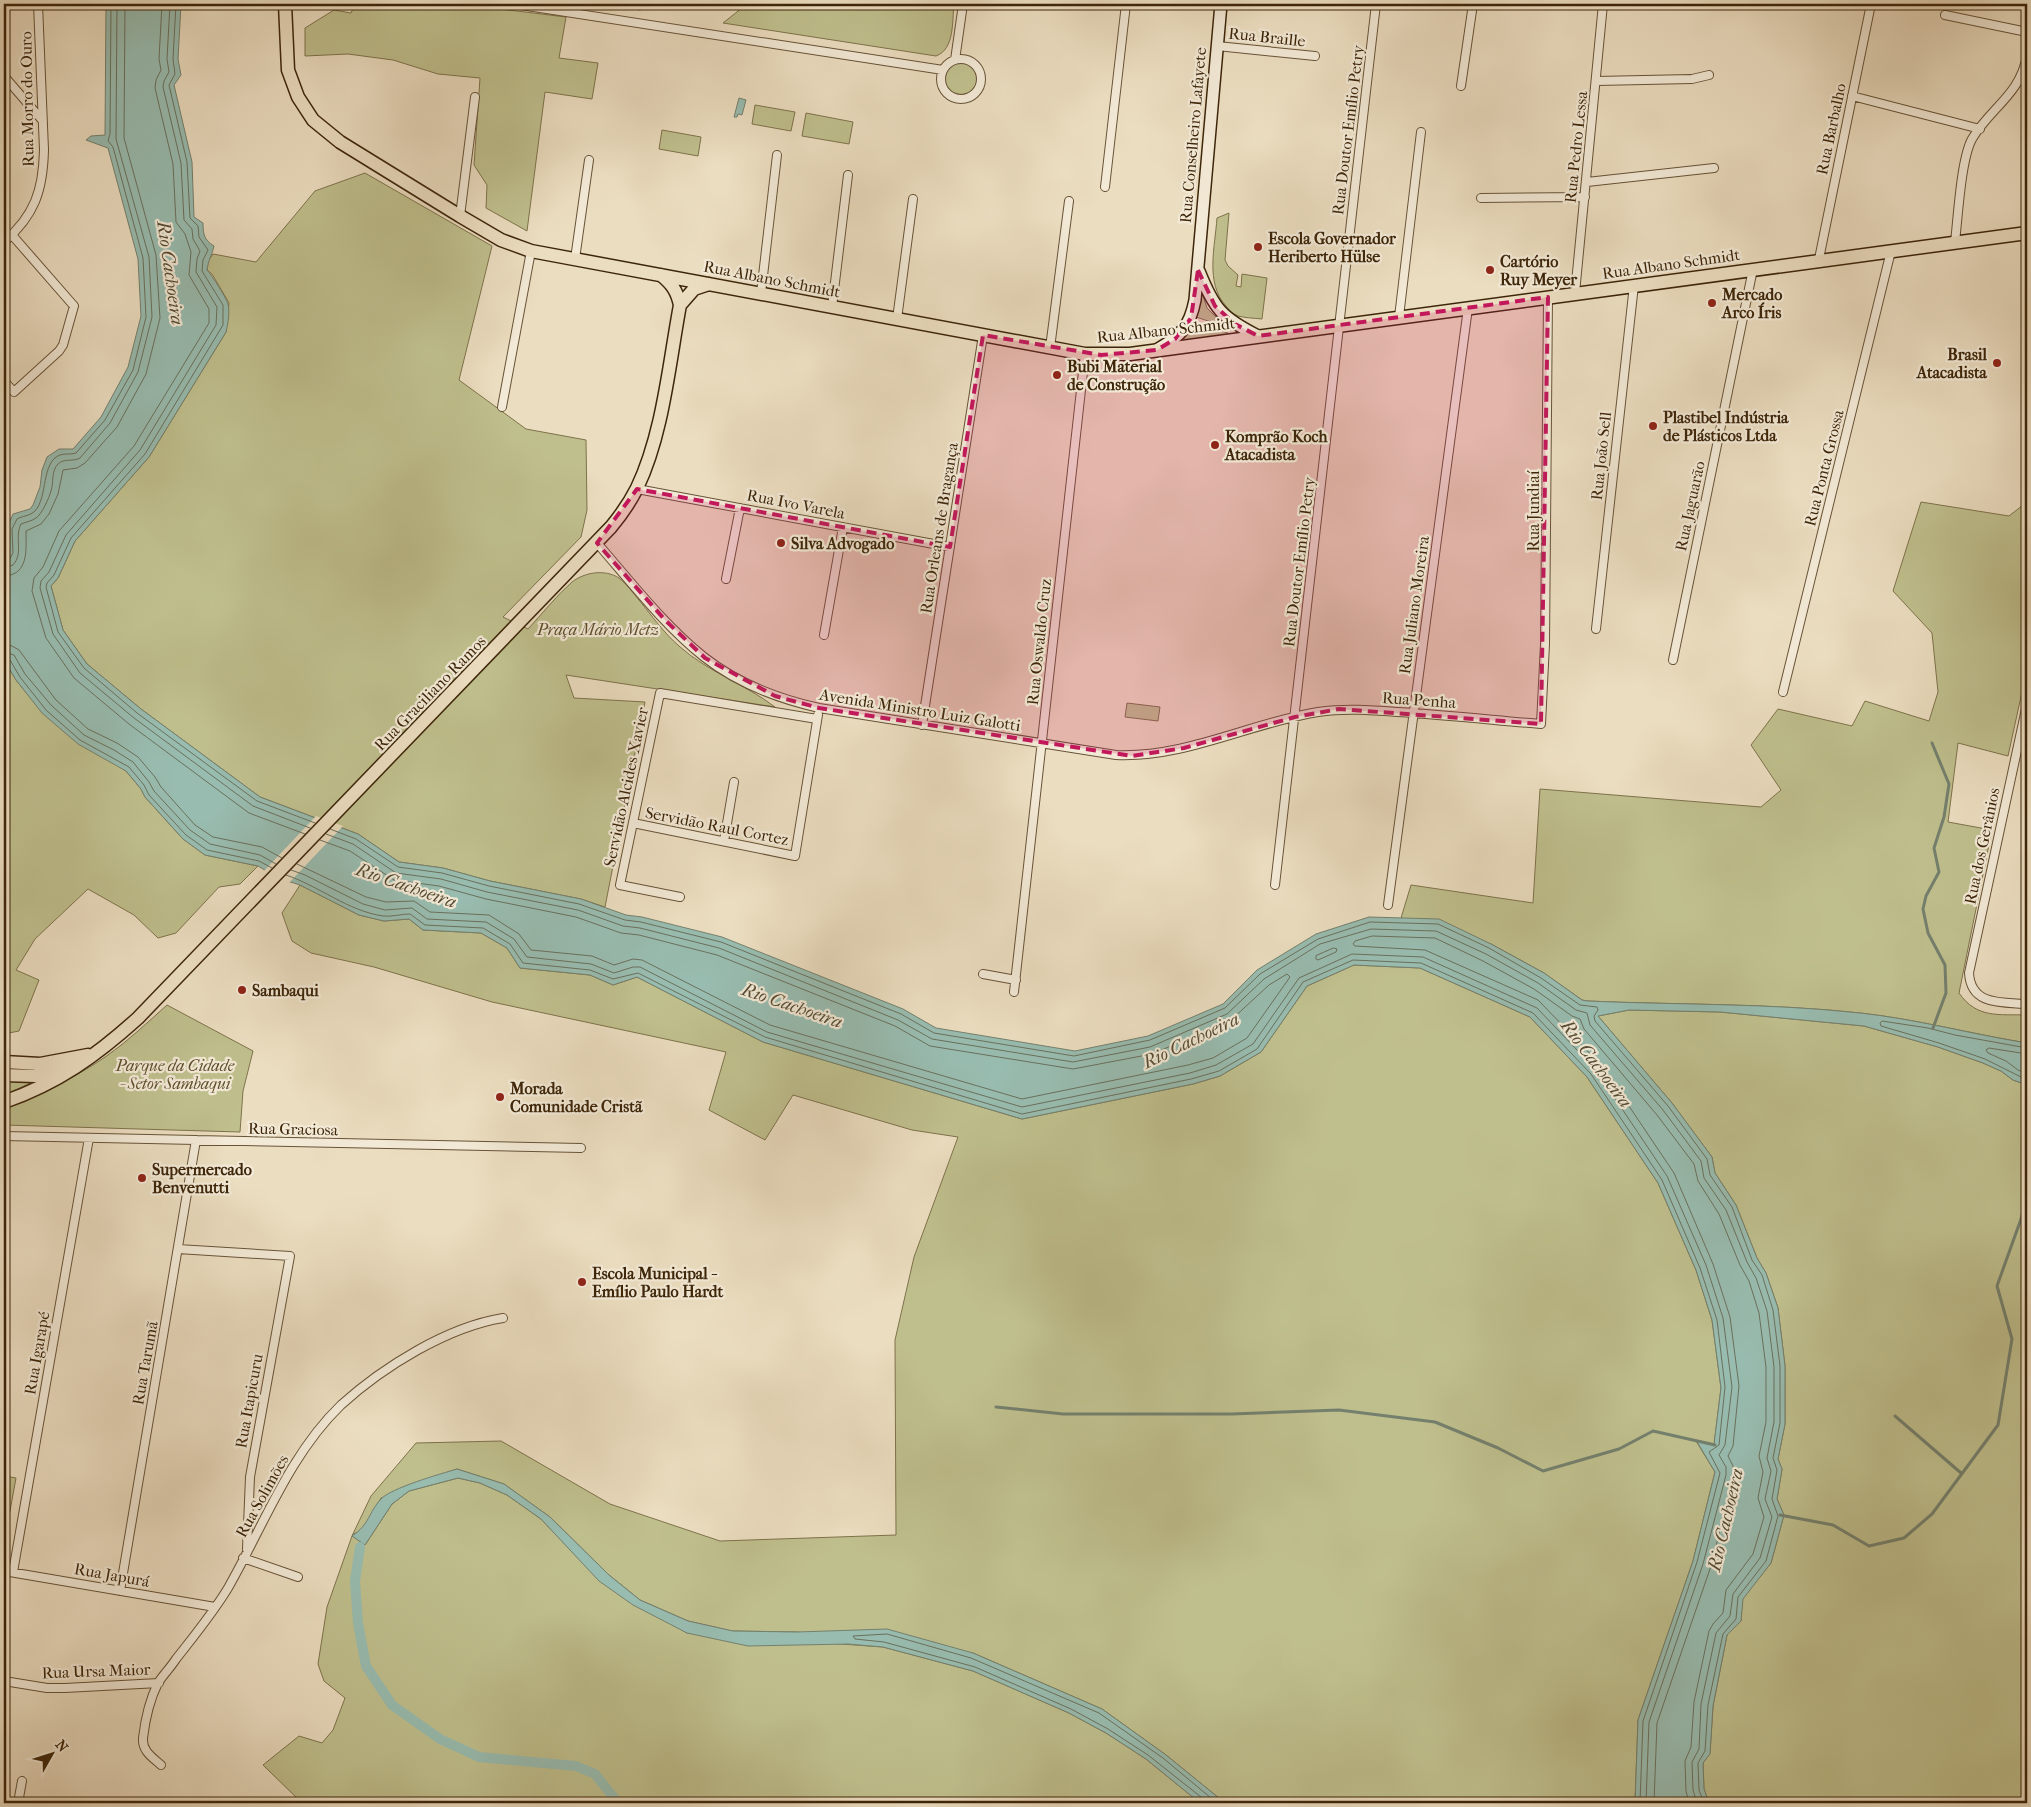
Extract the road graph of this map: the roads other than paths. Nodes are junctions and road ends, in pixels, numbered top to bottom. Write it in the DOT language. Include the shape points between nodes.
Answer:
graph roads {
  1 [pos="38,4"];
  2 [pos="285,4"];
  3 [pos="514,4"];
  4 [pos="963,4"];
  5 [pos="1126,4"];
  6 [pos="1221,4"];
  7 [pos="1376,4"];
  8 [pos="1473,4"];
  9 [pos="1603,4"];
  10 [pos="1871,4"];
  11 [pos="1945,15"];
  12 [pos="2027,32"];
  13 [pos="1217,46"];
  14 [pos="1315,56"];
  15 [pos="2027,56"];
  16 [pos="955,60"];
  17 [pos="943,70"];
  18 [pos="1709,74"];
  19 [pos="4,76"];
  20 [pos="1596,81"];
  21 [pos="1461,86"];
  22 [pos="475,96"];
  23 [pos="1852,96"];
  24 [pos="42,120"];
  25 [pos="1980,128"];
  26 [pos="1421,132"];
  27 [pos="777,156"];
  28 [pos="589,160"];
  29 [pos="1714,168"];
  30 [pos="848,175"];
  31 [pos="1586,182"];
  32 [pos="1105,187"];
  33 [pos="1585,197"];
  34 [pos="1481,198"];
  35 [pos="913,199"];
  36 [pos="1069,201"];
  37 [pos="460,216"];
  38 [pos="2027,233"];
  39 [pos="12,235"];
  40 [pos="4,242"];
  41 [pos="1955,242"];
  42 [pos="1891,250"];
  43 [pos="531,251"];
  44 [pos="576,259"];
  45 [pos="1819,260"];
  46 [pos="1753,269"];
  47 [pos="1198,270"];
  48 [pos="661,275"];
  49 [pos="708,284"];
  50 [pos="1634,285"];
  51 [pos="761,294"];
  52 [pos="1575,294"];
  53 [pos="1548,297"];
  54 [pos="680,305"];
  55 [pos="832,307"];
  56 [pos="1468,308"];
  57 [pos="1399,317"];
  58 [pos="897,319"];
  59 [pos="1340,325"];
  60 [pos="983,335"];
  61 [pos="1258,336"];
  62 [pos="1050,348"];
  63 [pos="1157,350"];
  64 [pos="1085,354"];
  65 [pos="4,381"];
  66 [pos="502,407"];
  67 [pos="637,489"];
  68 [pos="740,508"];
  69 [pos="843,527"];
  70 [pos="597,543"];
  71 [pos="950,547"];
  72 [pos="726,579"];
  73 [pos="1596,629"];
  74 [pos="824,635"];
  75 [pos="1673,660"];
  76 [pos="1783,692"];
  77 [pos="2027,704"];
  78 [pos="819,708"];
  79 [pos="1413,713"];
  80 [pos="1295,717"];
  81 [pos="817,719"];
  82 [pos="1541,724"];
  83 [pos="922,725"];
  84 [pos="1042,744"];
  85 [pos="734,782"];
  86 [pos="633,823"];
  87 [pos="724,841"];
  88 [pos="1275,885"];
  89 [pos="680,897"];
  90 [pos="1388,905"];
  91 [pos="983,974"];
  92 [pos="1016,980"];
  93 [pos="1014,992"];
  94 [pos="2027,1004"];
  95 [pos="104,1047"];
  96 [pos="88,1055"];
  97 [pos="4,1062"];
  98 [pos="4,1075"];
  99 [pos="4,1102"];
  100 [pos="4,1136"];
  101 [pos="88,1138"];
  102 [pos="196,1140"];
  103 [pos="581,1148"];
  104 [pos="178,1250"];
  105 [pos="503,1318"];
  106 [pos="245,1555"];
  107 [pos="4,1570"];
  108 [pos="13,1572"];
  109 [pos="298,1577"];
  110 [pos="120,1591"];
  111 [pos="215,1607"];
  112 [pos="4,1681"];
  113 [pos="159,1683"];
  114 [pos="161,1765"];
  115 [pos="22,1781"];
  116 [pos="18,1803"];
  1 -- 24 [label="street, Rua Morro do Ouro"];
  2 -- 37 [label="main road, Rua Albano Schmidt" via="286,59 292,84 313,120 340,142"];
  3 -- 17 [label="street"];
  4 -- 16 [label="street"];
  5 -- 32 [label="street"];
  6 -- 13 [label="street, Rua Conselheiro Lafayete"];
  7 -- 59 [label="street, Rua Doutor Emílio Petry"];
  8 -- 21 [label="street"];
  9 -- 20 [label="street, Rua Pedro Lessa"];
  10 -- 23 [label="street, Rua Barbalho"];
  11 -- 12 [label="street"];
  13 -- 14 [label="street, Rua Braille"];
  13 -- 47 [label="street, Rua Conselheiro Lafayete"];
  15 -- 25 [label="street" via="2018,83"];
  16 -- 17 [label="street"];
  16 -- 17 [label="street" via="968,60 979,69 981,82 975,94 962,99 950,95 942,84"];
  18 -- 20 [label="street" via="1692,79"];
  19 -- 24 [label="street"];
  20 -- 31 [label="street, Rua Pedro Lessa"];
  22 -- 37 [label="street"];
  23 -- 25 [label="street"];
  23 -- 45 [label="street, Rua Barbalho"];
  24 -- 39 [label="street, Rua Morro do Ouro" via="40,188 29,214"];
  25 -- 41 [label="street" via="1966,159"];
  26 -- 57 [label="street"];
  27 -- 51 [label="street"];
  28 -- 44 [label="street"];
  29 -- 31 [label="street"];
  30 -- 55 [label="street"];
  31 -- 33 [label="street, Rua Pedro Lessa"];
  33 -- 34 [label="street"];
  33 -- 52 [label="street, Rua Pedro Lessa"];
  35 -- 58 [label="street"];
  36 -- 62 [label="street"];
  37 -- 43 [label="main road, Rua Albano Schmidt" via="501,240"];
  38 -- 41 [label="main road, Rua Albano Schmidt"];
  39 -- 40 [label="street, Rua Morro do Ouro"];
  39 -- 65 [label="street" via="74,306 63,345 53,358 14,392"];
  41 -- 42 [label="main road, Rua Albano Schmidt"];
  42 -- 45 [label="main road, Rua Albano Schmidt"];
  42 -- 76 [label="street, Rua Ponta Grossa"];
  43 -- 44 [label="main road, Rua Albano Schmidt"];
  43 -- 66 [label="street"];
  44 -- 48 [label="main road, Rua Albano Schmidt"];
  45 -- 46 [label="main road, Rua Albano Schmidt"];
  46 -- 50 [label="main road, Rua Albano Schmidt"];
  46 -- 75 [label="street, Rua Jaguarão"];
  47 -- 61 [label="street" via="1215,306 1235,324"];
  47 -- 63 [label="street, Rua Conselheiro Lafayete" via="1191,318 1175,340"];
  48 -- 49 [label="main road, Rua Albano Schmidt"];
  48 -- 54 [label="main road" via="672,283"];
  49 -- 51 [label="main road, Rua Albano Schmidt"];
  49 -- 54 [label="main road" via="694,289"];
  50 -- 52 [label="main road, Rua Albano Schmidt"];
  50 -- 73 [label="street, Rua João Sell"];
  51 -- 55 [label="main road, Rua Albano Schmidt"];
  52 -- 53 [label="main road, Rua Albano Schmidt"];
  53 -- 56 [label="main road, Rua Albano Schmidt"];
  53 -- 82 [label="street, Rua Jundiaí" via="1545,644"];
  54 -- 67 [label="main road, Rua Graciliano Ramos" via="660,416"];
  55 -- 58 [label="main road, Rua Albano Schmidt"];
  56 -- 57 [label="main road, Rua Albano Schmidt"];
  56 -- 79 [label="street, Rua Juliano Moreira"];
  57 -- 59 [label="main road, Rua Albano Schmidt"];
  58 -- 60 [label="main road, Rua Albano Schmidt"];
  59 -- 61 [label="main road, Rua Albano Schmidt"];
  59 -- 80 [label="street, Rua Doutor Emílio Petry"];
  60 -- 62 [label="main road, Rua Albano Schmidt"];
  60 -- 71 [label="street, Rua Orleans de Bragança"];
  61 -- 63 [label="main road, Rua Albano Schmidt"];
  62 -- 64 [label="main road, Rua Albano Schmidt"];
  63 -- 64 [label="main road, Rua Albano Schmidt" via="1114,355"];
  64 -- 84 [label="street, Rua Oswaldo Cruz"];
  67 -- 68 [label="street, Rua Ivo Varela"];
  67 -- 70 [label="main road, Rua Graciliano Ramos"];
  68 -- 69 [label="street, Rua Ivo Varela"];
  68 -- 72 [label="street"];
  69 -- 71 [label="street, Rua Ivo Varela"];
  69 -- 74 [label="street"];
  70 -- 78 [label="street, Avenida Ministro Luiz Galotti" via="665,620 706,658 746,683 775,696"];
  70 -- 95 [label="main road, Rua Graciliano Ramos" via="138,1018"];
  71 -- 83 [label="street, Rua Orleans de Bragança"];
  77 -- 94 [label="street, Rua dos Gerânios" via="1969,972 1976,994 1992,1001"];
  78 -- 81 [label="street"];
  78 -- 83 [label="street, Avenida Ministro Luiz Galotti"];
  79 -- 80 [label="street, Rua Penha" via="1338,709"];
  79 -- 82 [label="street, Rua Penha"];
  79 -- 90 [label="street, Rua Juliano Moreira"];
  80 -- 84 [label="street, Avenida Ministro Luiz Galotti" via="1148,755 1116,755"];
  80 -- 88 [label="street, Rua Doutor Emílio Petry"];
  81 -- 86 [label="street, Servidão Alcides Xavier" via="660,693"];
  81 -- 87 [label="street, Servidão Raul Cortez" via="796,856"];
  83 -- 84 [label="street, Avenida Ministro Luiz Galotti"];
  84 -- 92 [label="street, Rua Oswaldo Cruz"];
  85 -- 87 [label="street"];
  86 -- 87 [label="street, Servidão Raul Cortez"];
  86 -- 89 [label="street, Servidão Alcides Xavier" via="620,885"];
  91 -- 92 [label="street"];
  92 -- 93 [label="street, Rua Oswaldo Cruz"];
  95 -- 96 [label="main road, Rua Graciliano Ramos"];
  95 -- 99 [label="main road, Rua Graciliano Ramos" via="66,1074"];
  96 -- 97 [label="main road" via="40,1064"];
  96 -- 98 [label="main road, Rua Graciliano Ramos" via="36,1076"];
  100 -- 101 [label="street, Rua Graciosa"];
  101 -- 102 [label="street, Rua Graciosa"];
  101 -- 108 [label="street, Rua Igarapé"];
  102 -- 103 [label="street, Rua Graciosa"];
  102 -- 104 [label="street, Rua Tarumã"];
  104 -- 106 [label="street, Rua Itapicuru" via="290,1256 250,1476"];
  104 -- 110 [label="street, Rua Tarumã"];
  105 -- 106 [label="street, Rua Solimões" via="482,1321 447,1335 378,1376 340,1407 301,1455"];
  106 -- 109 [label="street"];
  106 -- 111 [label="street, Rua Solimões"];
  107 -- 108 [label="street, Rua Japurá"];
  108 -- 110 [label="street, Rua Japurá"];
  110 -- 111 [label="street, Rua Japurá"];
  111 -- 113 [label="street, Rua Solimões"];
  112 -- 113 [label="street, Rua Ursa Maior" via="65,1688"];
  113 -- 114 [label="street, Rua Solimões" via="143,1745"];
  115 -- 116 [label="street"];
}
